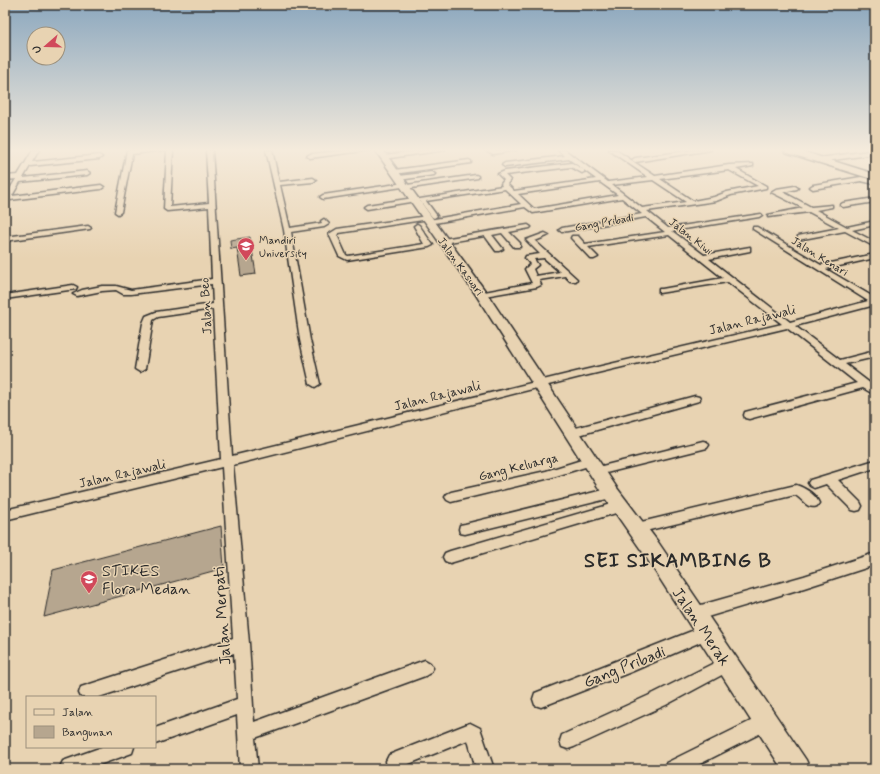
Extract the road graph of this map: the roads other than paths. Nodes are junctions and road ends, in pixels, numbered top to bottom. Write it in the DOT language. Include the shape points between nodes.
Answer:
graph roads {
  1 [pos="14,186"];
  2 [pos="61,186"];
  3 [pos="123,186"];
  4 [pos="168,186"];
  5 [pos="211,186"];
  6 [pos="277,186"];
  7 [pos="372,186"];
  8 [pos="404,186"];
  9 [pos="578,186"];
  10 [pos="611,186"];
  11 [pos="611,186"];
  12 [pos="612,186"];
  13 [pos="667,186"];
  14 [pos="763,186"];
  15 [pos="818,186"];
  16 [pos="101,187"];
  17 [pos="506,187"];
  18 [pos="813,187"];
  19 [pos="795,188"];
  20 [pos="81,189"];
  21 [pos="56,191"];
  22 [pos="776,191"];
  23 [pos="513,193"];
  24 [pos="746,196"];
  25 [pos="323,197"];
  26 [pos="6,198"];
  27 [pos="621,199"];
  28 [pos="414,200"];
  29 [pos="875,200"];
  30 [pos="692,203"];
  31 [pos="524,204"];
  32 [pos="212,205"];
  33 [pos="843,205"];
  34 [pos="830,206"];
  35 [pos="367,207"];
  36 [pos="808,209"];
  37 [pos="646,211"];
  38 [pos="118,212"];
  39 [pos="759,215"];
  40 [pos="770,216"];
  41 [pos="429,219"];
  42 [pos="324,221"];
  43 [pos="875,223"];
  44 [pos="417,226"];
  45 [pos="528,227"];
  46 [pos="88,228"];
  47 [pos="755,228"];
  48 [pos="844,229"];
  49 [pos="287,230"];
  50 [pos="562,230"];
  51 [pos="504,231"];
  52 [pos="668,231"];
  53 [pos="487,234"];
  54 [pos="545,235"];
  55 [pos="334,238"];
  56 [pos="575,238"];
  57 [pos="801,238"];
  58 [pos="5,239"];
  59 [pos="443,241"];
  60 [pos="517,245"];
  61 [pos="875,245"];
  62 [pos="583,246"];
  63 [pos="499,248"];
  64 [pos="747,249"];
  65 [pos="546,256"];
  66 [pos="875,256"];
  67 [pos="594,257"];
  68 [pos="701,258"];
  69 [pos="818,268"];
  70 [pos="533,279"];
  71 [pos="729,279"];
  72 [pos="216,281"];
  73 [pos="662,290"];
  74 [pos="482,295"];
  75 [pos="5,297"];
  76 [pos="875,302"];
  77 [pos="217,306"];
  78 [pos="788,324"];
  79 [pos="875,354"];
  80 [pos="838,364"];
  81 [pos="140,369"];
  82 [pos="541,383"];
  83 [pos="315,384"];
  84 [pos="865,384"];
  85 [pos="875,392"];
  86 [pos="695,399"];
  87 [pos="749,415"];
  88 [pos="572,433"];
  89 [pos="702,445"];
  90 [pos="227,461"];
  91 [pos="875,464"];
  92 [pos="594,466"];
  93 [pos="828,478"];
  94 [pos="814,483"];
  95 [pos="451,497"];
  96 [pos="617,499"];
  97 [pos="813,503"];
  98 [pos="856,506"];
  99 [pos="5,514"];
  100 [pos="637,528"];
  101 [pos="465,529"];
  102 [pos="450,557"];
  103 [pos="875,559"];
  104 [pos="694,614"];
  105 [pos="707,632"];
  106 [pos="242,643"];
  107 [pos="728,664"];
  108 [pos="425,668"];
  109 [pos="87,694"];
  110 [pos="541,699"];
  111 [pos="245,704"];
  112 [pos="765,722"];
  113 [pos="247,733"];
  114 [pos="156,736"];
  115 [pos="568,741"];
  116 [pos="123,748"];
  117 [pos="69,767"];
  118 [pos="249,769"];
  119 [pos="396,769"];
  120 [pos="485,769"];
  121 [pos="672,769"];
  122 [pos="797,769"];
  1 -- 26 [label="street"];
  2 -- 21 [label="street"];
  3 -- 38 [label="street"];
  4 -- 32 [label="street" via="167,209"];
  5 -- 32 [label="street, Jalan Beo"];
  6 -- 49 [label="street"];
  7 -- 25 [label="street"];
  8 -- 28 [label="street, Jalan Kasuari"];
  9 -- 23 [label="street"];
  10 -- 27 [label="street, Jalan Kiwi"];
  11 -- 27 [label="street"];
  12 -- 37 [label="street"];
  13 -- 30 [label="street"];
  14 -- 30 [label="street, Gang Pribadi" via="729,193 719,199"];
  15 -- 18 [label="street"];
  16 -- 26 [label="street"];
  17 -- 23 [label="street"];
  17 -- 41 [label="street" via="422,200"];
  19 -- 22 [label="street"];
  20 -- 21 [label="street"];
  21 -- 26 [label="street"];
  22 -- 24 [label="street"];
  22 -- 36 [label="street"];
  23 -- 31 [label="street"];
  27 -- 31 [label="street" via="533,211"];
  27 -- 37 [label="street, Jalan Kiwi"];
  28 -- 35 [label="street"];
  28 -- 41 [label="street, Jalan Kasuari"];
  29 -- 33 [label="street"];
  30 -- 37 [label="street, Gang Pribadi"];
  31 -- 41 [label="street"];
  32 -- 72 [label="street, Jalan Beo"];
  34 -- 36 [label="street"];
  36 -- 40 [label="street"];
  36 -- 48 [label="street"];
  37 -- 50 [label="street, Gang Pribadi"];
  37 -- 52 [label="street, Jalan Kiwi"];
  39 -- 52 [label="street"];
  41 -- 44 [label="street"];
  41 -- 55 [label="street" via="337,231 332,234"];
  41 -- 59 [label="street, Jalan Kasuari"];
  42 -- 49 [label="street" via="324,225"];
  43 -- 48 [label="street"];
  44 -- 55 [label="street"];
  44 -- 55 [label="street" via="428,246 345,258"];
  45 -- 51 [label="street"];
  46 -- 58 [label="street"];
  47 -- 69 [label="street, Jalan Kenari"];
  48 -- 57 [label="street"];
  48 -- 61 [label="street"];
  49 -- 83 [label="street"];
  51 -- 53 [label="street"];
  51 -- 60 [label="street"];
  52 -- 62 [label="street"];
  52 -- 68 [label="street, Jalan Kiwi"];
  53 -- 59 [label="street"];
  53 -- 63 [label="street"];
  54 -- 65 [label="street" via="530,240"];
  56 -- 62 [label="street"];
  59 -- 74 [label="street, Jalan Kasuari"];
  62 -- 67 [label="street"];
  64 -- 68 [label="street"];
  65 -- 70 [label="street" via="529,258 534,265 529,269 534,276"];
  65 -- 70 [label="street" via="570,276"];
  66 -- 69 [label="street"];
  68 -- 71 [label="street, Jalan Kiwi"];
  69 -- 76 [label="street, Jalan Kenari"];
  70 -- 74 [label="street" via="537,285"];
  71 -- 73 [label="street"];
  71 -- 78 [label="street, Jalan Kiwi"];
  72 -- 75 [label="street" via="131,292 115,288"];
  72 -- 77 [label="street, Jalan Beo"];
  74 -- 82 [label="street, Jalan Kasuari"];
  76 -- 78 [label="street, Jalan Rajawali"];
  77 -- 81 [label="street" via="149,318"];
  77 -- 90 [label="street, Jalan Beo"];
  78 -- 80 [label="street, Jalan Kiwi"];
  78 -- 82 [label="street, Jalan Rajawali"];
  79 -- 80 [label="street"];
  80 -- 84 [label="street, Jalan Kiwi"];
  82 -- 88 [label="street, Jalan Merak"];
  82 -- 90 [label="street, Jalan Rajawali"];
  84 -- 85 [label="street, Jalan Kiwi"];
  84 -- 87 [label="street"];
  86 -- 88 [label="street"];
  88 -- 92 [label="street, Jalan Merak"];
  89 -- 92 [label="street, Gang Keluarga"];
  90 -- 99 [label="street, Jalan Rajawali"];
  90 -- 106 [label="street, Jalan Merpati"];
  91 -- 93 [label="street"];
  92 -- 95 [label="street, Gang Keluarga"];
  92 -- 96 [label="street, Jalan Merak"];
  93 -- 94 [label="street"];
  93 -- 98 [label="street"];
  96 -- 100 [label="street, Jalan Merak"];
  96 -- 101 [label="street"];
  96 -- 102 [label="street"];
  97 -- 100 [label="street" via="802,492 796,490"];
  100 -- 104 [label="street, Jalan Merak"];
  103 -- 104 [label="street"];
  104 -- 105 [label="street, Jalan Merak"];
  105 -- 107 [label="street, Jalan Merak"];
  105 -- 110 [label="street, Gang Pribadi"];
  106 -- 109 [label="street"];
  106 -- 111 [label="street, Jalan Merpati"];
  107 -- 112 [label="street, Jalan Merak"];
  107 -- 115 [label="street" via="660,699"];
  108 -- 113 [label="street"];
  111 -- 113 [label="street, Jalan Merpati"];
  111 -- 114 [label="street"];
  112 -- 121 [label="street"];
  112 -- 122 [label="street, Jalan Merak"];
  113 -- 118 [label="street, Jalan Merpati"];
  116 -- 117 [label="street"];
  119 -- 120 [label="street" via="394,761 470,731 474,734"];
}
